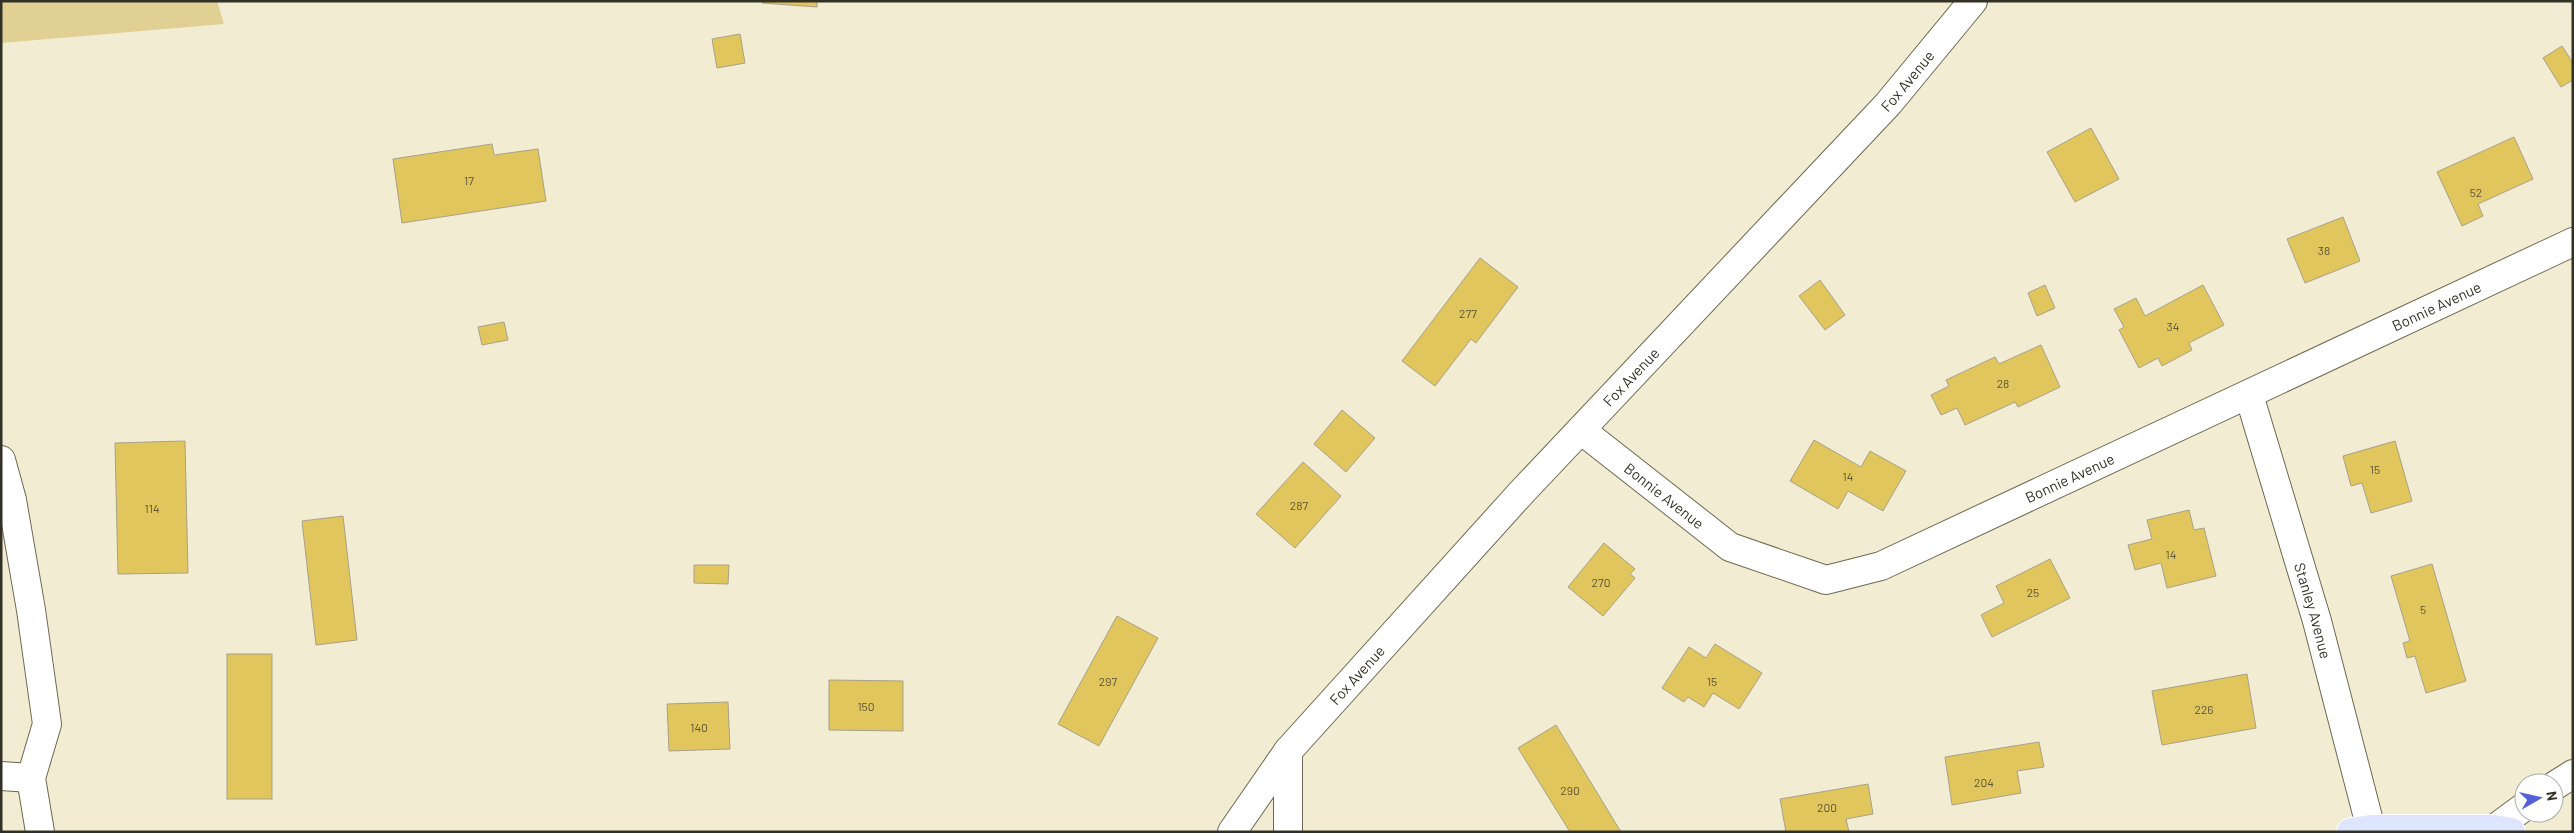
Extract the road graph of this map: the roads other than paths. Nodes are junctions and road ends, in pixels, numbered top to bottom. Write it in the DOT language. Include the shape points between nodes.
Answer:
graph roads {
  1 [pos="1973,1"];
  2 [pos="2573,242"];
  3 [pos="2249,395"];
  4 [pos="1581,430"];
  5 [pos="1,460"];
  6 [pos="1288,751"];
  7 [pos="1,776"];
  8 [pos="31,778"];
  9 [pos="2514,817"];
  10 [pos="2361,830"];
  11 [pos="2502,830"];
  12 [pos="40,832"];
  13 [pos="1232,832"];
  14 [pos="1288,832"];
  1 -- 4 [label="street, Fox Avenue" via="1888,104"];
  2 -- 3 [label="street, Bonnie Avenue"];
  3 -- 4 [label="street, Bonnie Avenue" via="1881,566 1826,580 1730,547"];
  3 -- 10 [label="street, Stanley Avenue" via="2317,622"];
  4 -- 6 [label="street, Fox Avenue"];
  5 -- 8 [label="street" via="12,500 47,724"];
  6 -- 13 [label="street, Fox Avenue"];
  6 -- 14 [label="street"];
  7 -- 8 [label="street"];
  8 -- 12 [label="street"];
  9 -- 11 [label="street"];
  10 -- 11 [label="main road"];
}
